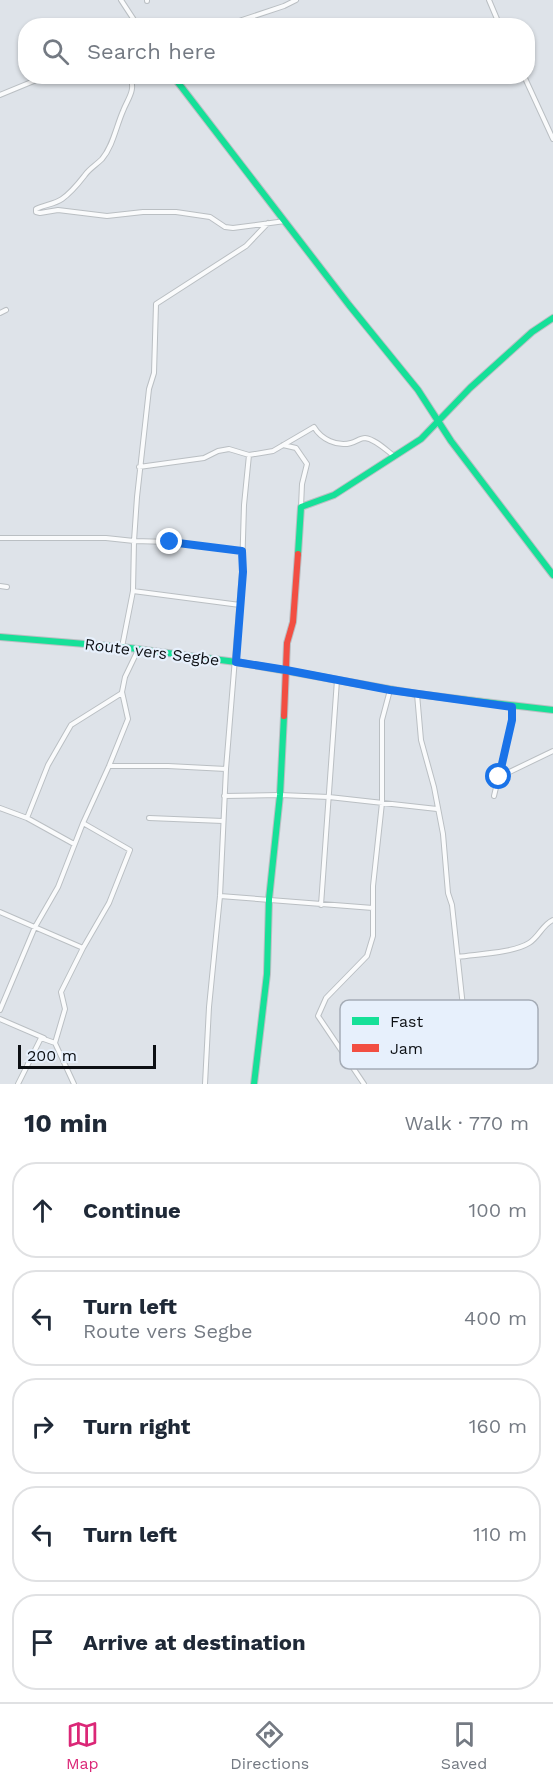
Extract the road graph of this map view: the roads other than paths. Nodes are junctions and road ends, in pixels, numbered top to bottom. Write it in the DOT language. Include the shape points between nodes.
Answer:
graph roads {
  1 [pos="121,0"];
  2 [pos="296,0"];
  3 [pos="489,0"];
  4 [pos="133,18"];
  5 [pos="248,18"];
  6 [pos="497,18"];
  7 [pos="27,84"];
  8 [pos="132,84"];
  9 [pos="179,84"];
  10 [pos="528,84"];
  11 [pos="0,95"];
  12 [pos="553,139"];
  13 [pos="286,221"];
  14 [pos="268,223"];
  15 [pos="6,310"];
  16 [pos="0,313"];
  17 [pos="553,318"];
  18 [pos="438,422"];
  19 [pos="283,445"];
  20 [pos="249,455"];
  21 [pos="394,456"];
  22 [pos="139,467"];
  23 [pos="301,507"];
  24 [pos="0,538"];
  25 [pos="134,541"];
  26 [pos="242,551"];
  27 [pos="553,575"];
  28 [pos="0,586"];
  29 [pos="7,586"];
  30 [pos="134,591"];
  31 [pos="240,605"];
  32 [pos="0,637"];
  33 [pos="122,647"];
  34 [pos="138,650"];
  35 [pos="236,662"];
  36 [pos="286,670"];
  37 [pos="337,679"];
  38 [pos="390,690"];
  39 [pos="122,692"];
  40 [pos="417,694"];
  41 [pos="512,707"];
  42 [pos="553,710"];
  43 [pos="553,751"];
  44 [pos="110,766"];
  45 [pos="226,769"];
  46 [pos="499,777"];
  47 [pos="280,795"];
  48 [pos="224,796"];
  49 [pos="494,796"];
  50 [pos="329,797"];
  51 [pos="382,803"];
  52 [pos="0,808"];
  53 [pos="437,809"];
  54 [pos="149,818"];
  55 [pos="27,819"];
  56 [pos="223,821"];
  57 [pos="83,823"];
  58 [pos="74,844"];
  59 [pos="220,896"];
  60 [pos="269,899"];
  61 [pos="321,905"];
  62 [pos="372,908"];
  63 [pos="0,912"];
  64 [pos="553,920"];
  65 [pos="35,927"];
  66 [pos="83,948"];
  67 [pos="458,957"];
  68 [pos="463,1000"];
  69 [pos="0,1010"];
  70 [pos="0,1019"];
  71 [pos="55,1043"];
  72 [pos="340,1049"];
  73 [pos="354,1069"];
  74 [pos="18,1084"];
  75 [pos="74,1084"];
  76 [pos="205,1084"];
  77 [pos="254,1084"];
  78 [pos="364,1084"];
  1 -- 4 [label="street"];
  2 -- 5 [label="street"];
  3 -- 6 [label="street"];
  7 -- 11 [label="street"];
  8 -- 14 [label="street" via="130,99 103,157 62,200 36,212 58,210 107,216 176,212 210,217 233,228"];
  9 -- 13 [label="street"];
  10 -- 12 [label="street"];
  13 -- 14 [label="street"];
  13 -- 18 [label="street" via="418,390"];
  14 -- 22 [label="street" via="246,246 156,304 154,373"];
  15 -- 16 [label="street"];
  17 -- 18 [label="street" via="470,388"];
  18 -- 21 [label="street" via="421,439"];
  18 -- 27 [label="street"];
  19 -- 20 [label="street"];
  19 -- 21 [label="street" via="314,428 319,435 342,445 369,439"];
  19 -- 23 [label="street" via="296,448 307,464"];
  20 -- 22 [label="street" via="229,449 204,458"];
  20 -- 26 [label="street"];
  21 -- 23 [label="street" via="334,495"];
  22 -- 25 [label="street"];
  23 -- 36 [label="street"];
  24 -- 25 [label="street"];
  25 -- 26 [label="street"];
  25 -- 30 [label="street"];
  26 -- 31 [label="street"];
  28 -- 29 [label="street"];
  30 -- 31 [label="street"];
  30 -- 33 [label="street"];
  31 -- 35 [label="street"];
  32 -- 33 [label="street, Route vers Segbe"];
  33 -- 34 [label="street, Route vers Segbe"];
  34 -- 35 [label="street, Route vers Segbe"];
  34 -- 39 [label="street"];
  35 -- 36 [label="street, Route vers Segbe"];
  35 -- 45 [label="street"];
  36 -- 37 [label="street, Route vers Segbe"];
  36 -- 47 [label="street"];
  37 -- 38 [label="street, Route vers Segbe"];
  37 -- 50 [label="street"];
  38 -- 40 [label="street, Route vers Segbe"];
  38 -- 51 [label="street" via="382,720"];
  39 -- 44 [label="street" via="128,719"];
  39 -- 55 [label="street" via="71,725 48,765"];
  40 -- 41 [label="street, Route vers Segbe"];
  40 -- 53 [label="street" via="421,740"];
  41 -- 42 [label="street, Route vers Segbe"];
  41 -- 46 [label="street"];
  43 -- 46 [label="street"];
  44 -- 45 [label="street"];
  44 -- 57 [label="street"];
  45 -- 48 [label="street"];
  46 -- 49 [label="street"];
  47 -- 48 [label="street"];
  47 -- 50 [label="street"];
  47 -- 60 [label="street"];
  48 -- 56 [label="street"];
  50 -- 51 [label="street"];
  50 -- 61 [label="street"];
  51 -- 53 [label="street"];
  51 -- 62 [label="street"];
  52 -- 55 [label="street"];
  53 -- 67 [label="street"];
  54 -- 56 [label="street"];
  55 -- 58 [label="street"];
  56 -- 59 [label="street"];
  57 -- 58 [label="street"];
  57 -- 66 [label="street" via="130,850 110,903"];
  58 -- 65 [label="street" via="58,887"];
  59 -- 60 [label="street"];
  59 -- 76 [label="street"];
  60 -- 61 [label="street"];
  60 -- 77 [label="street" via="267,974"];
  61 -- 62 [label="street"];
  62 -- 72 [label="street" via="374,936 367,956 326,998 318,1016"];
  63 -- 65 [label="street"];
  64 -- 67 [label="street" via="521,948"];
  65 -- 66 [label="street"];
  65 -- 69 [label="street"];
  66 -- 71 [label="street" via="61,992 65,1009"];
  67 -- 68 [label="street"];
  70 -- 71 [label="street"];
  71 -- 74 [label="street" via="41,1038"];
  71 -- 75 [label="street"];
  73 -- 78 [label="street"];
}
